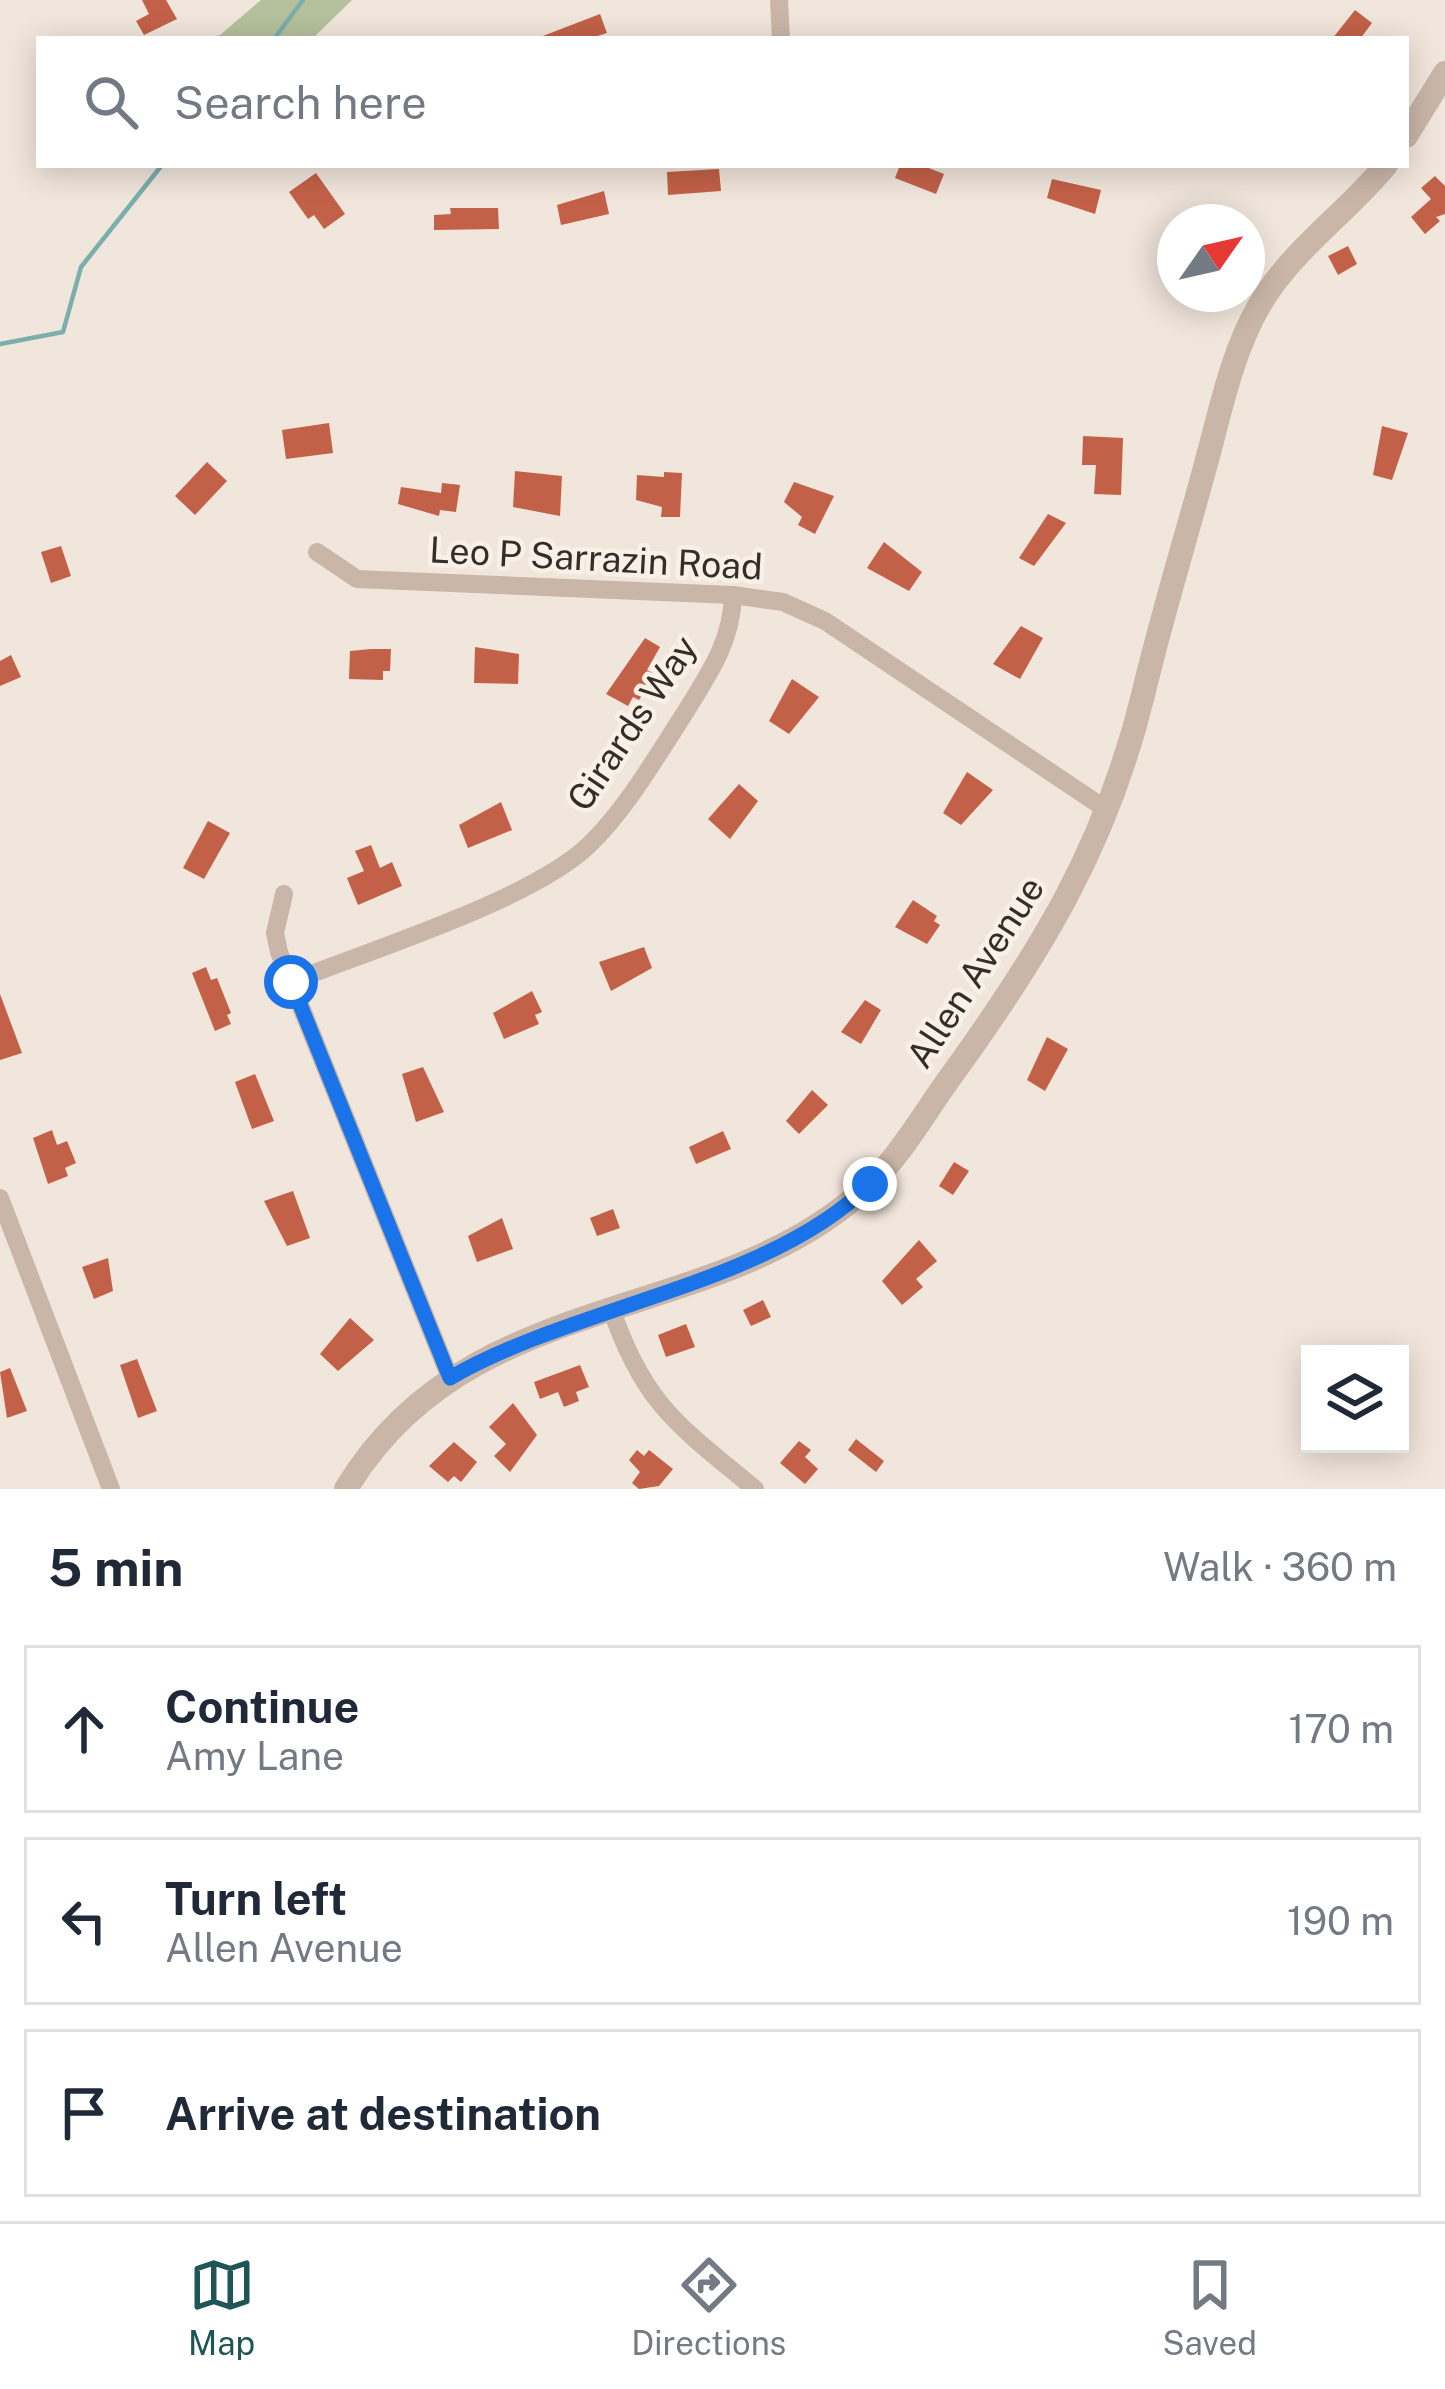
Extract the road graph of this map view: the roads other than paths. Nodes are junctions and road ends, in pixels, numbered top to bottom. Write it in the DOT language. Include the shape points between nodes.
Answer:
graph roads {
  1 [pos="779,0"];
  2 [pos="782,36"];
  3 [pos="1445,73"];
  4 [pos="1409,131"];
  5 [pos="1382,168"];
  6 [pos="317,552"];
  7 [pos="733,595"];
  8 [pos="1107,810"];
  9 [pos="284,894"];
  10 [pos="291,982"];
  11 [pos="0,1198"];
  12 [pos="611,1309"];
  13 [pos="450,1378"];
  14 [pos="111,1489"];
  15 [pos="346,1489"];
  16 [pos="755,1489"];
  1 -- 2 [label="street"];
  3 -- 4 [label="street"];
  5 -- 8 [label="street, Allen Avenue" via="1287,267 1251,321 1184,527"];
  6 -- 7 [label="street, Leo P Sarrazin Road" via="357,579"];
  7 -- 8 [label="street, Leo P Sarrazin Road" via="783,602 825,621"];
  7 -- 10 [label="street, Girards Way" via="729,635 710,672 588,846 538,881"];
  8 -- 12 [label="street, Allen Avenue" via="1059,918 882,1172 800,1235"];
  9 -- 10 [label="street" via="275,933"];
  10 -- 13 [label="street"];
  11 -- 14 [label="street"];
  12 -- 13 [label="street, Allen Avenue"];
  12 -- 16 [label="street" via="657,1406"];
  13 -- 15 [label="street, Allen Avenue" via="405,1412"];
}
